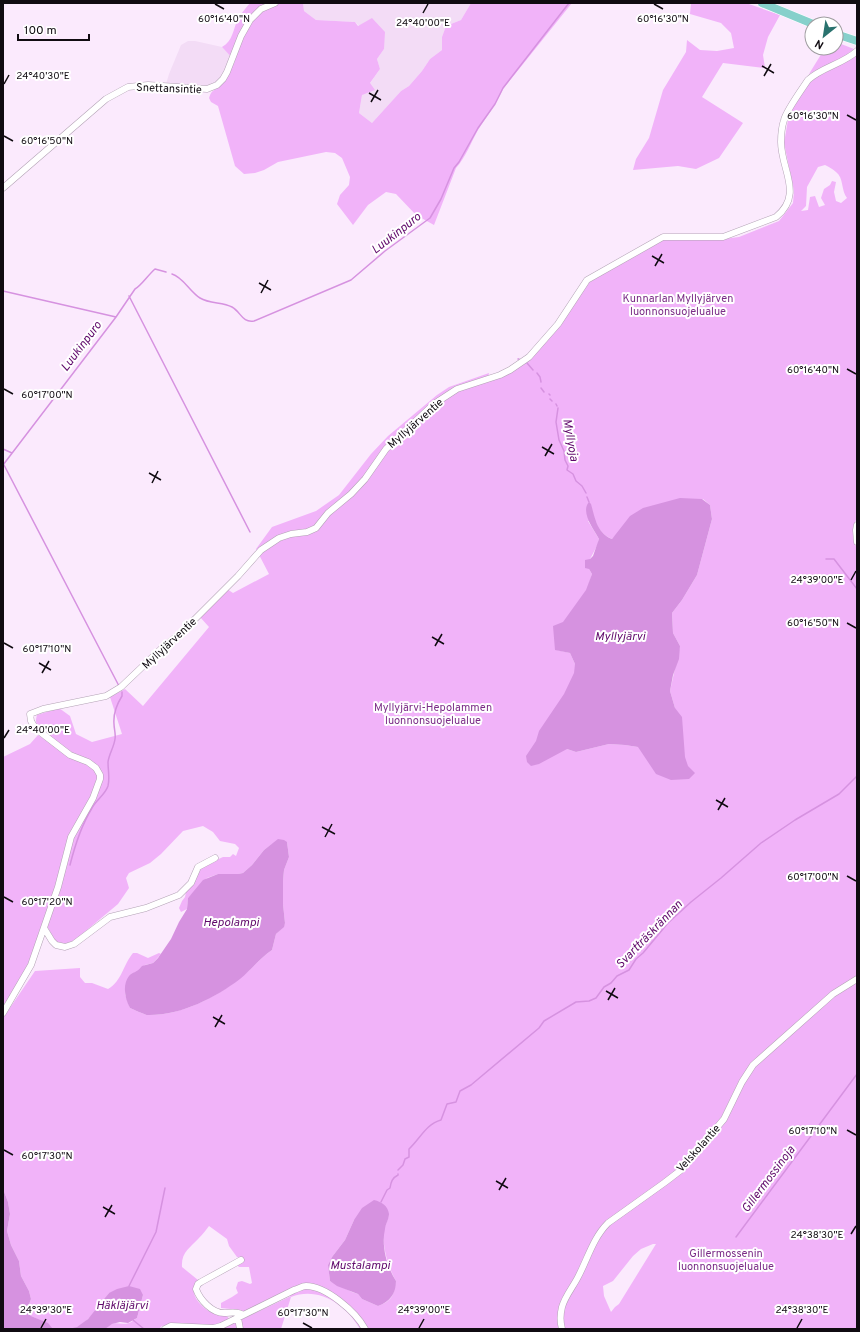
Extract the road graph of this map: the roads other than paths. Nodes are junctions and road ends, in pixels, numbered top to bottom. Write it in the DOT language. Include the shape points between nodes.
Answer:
graph roads {
  1 [pos="275,3"];
  2 [pos="762,3"];
  3 [pos="804,20"];
  4 [pos="844,37"];
  5 [pos="857,41"];
  6 [pos="857,51"];
  7 [pos="3,188"];
  8 [pos="857,525"];
  9 [pos="857,542"];
  10 [pos="215,858"];
  11 [pos="44,928"];
  12 [pos="857,979"];
  13 [pos="3,1013"];
  14 [pos="240,1260"];
  15 [pos="241,1316"];
  16 [pos="165,1329"];
  17 [pos="240,1329"];
  18 [pos="365,1329"];
  19 [pos="562,1329"];
  1 -- 7 [label="street, Snettansintie" via="261,9 250,20 227,72 217,85 207,89 148,85 128,87 106,99"];
  2 -- 3 [label="main road"];
  4 -- 5 [label="main road"];
  6 -- 11 [label="street, Myllyjärventie" via="846,60 813,75 784,118 781,142 791,191 781,212 768,221 723,237 663,237 587,280 558,324 529,357 500,375 457,390 434,404 386,449 365,479 328,513 316,528 279,538 261,550 182,632 121,687 106,696 30,714 32,724 39,732 70,755 93,765 100,775 100,782 93,798 71,837"];
  8 -- 9 [label="street"];
  10 -- 11 [label="street" via="198,867 191,883 179,895 146,908 110,917 65,948 56,946"];
  11 -- 13 [label="street" via="31,965"];
  12 -- 19 [label="street, Velskolantie" via="832,994 753,1065 724,1119 681,1170 602,1229 562,1306"];
  14 -- 15 [label="street" via="201,1282 196,1289 214,1311 239,1313"];
  15 -- 16 [label="street" via="214,1328 172,1326"];
  15 -- 17 [label="street"];
  15 -- 18 [label="street" via="294,1290 311,1287 338,1301 360,1320"];
}
